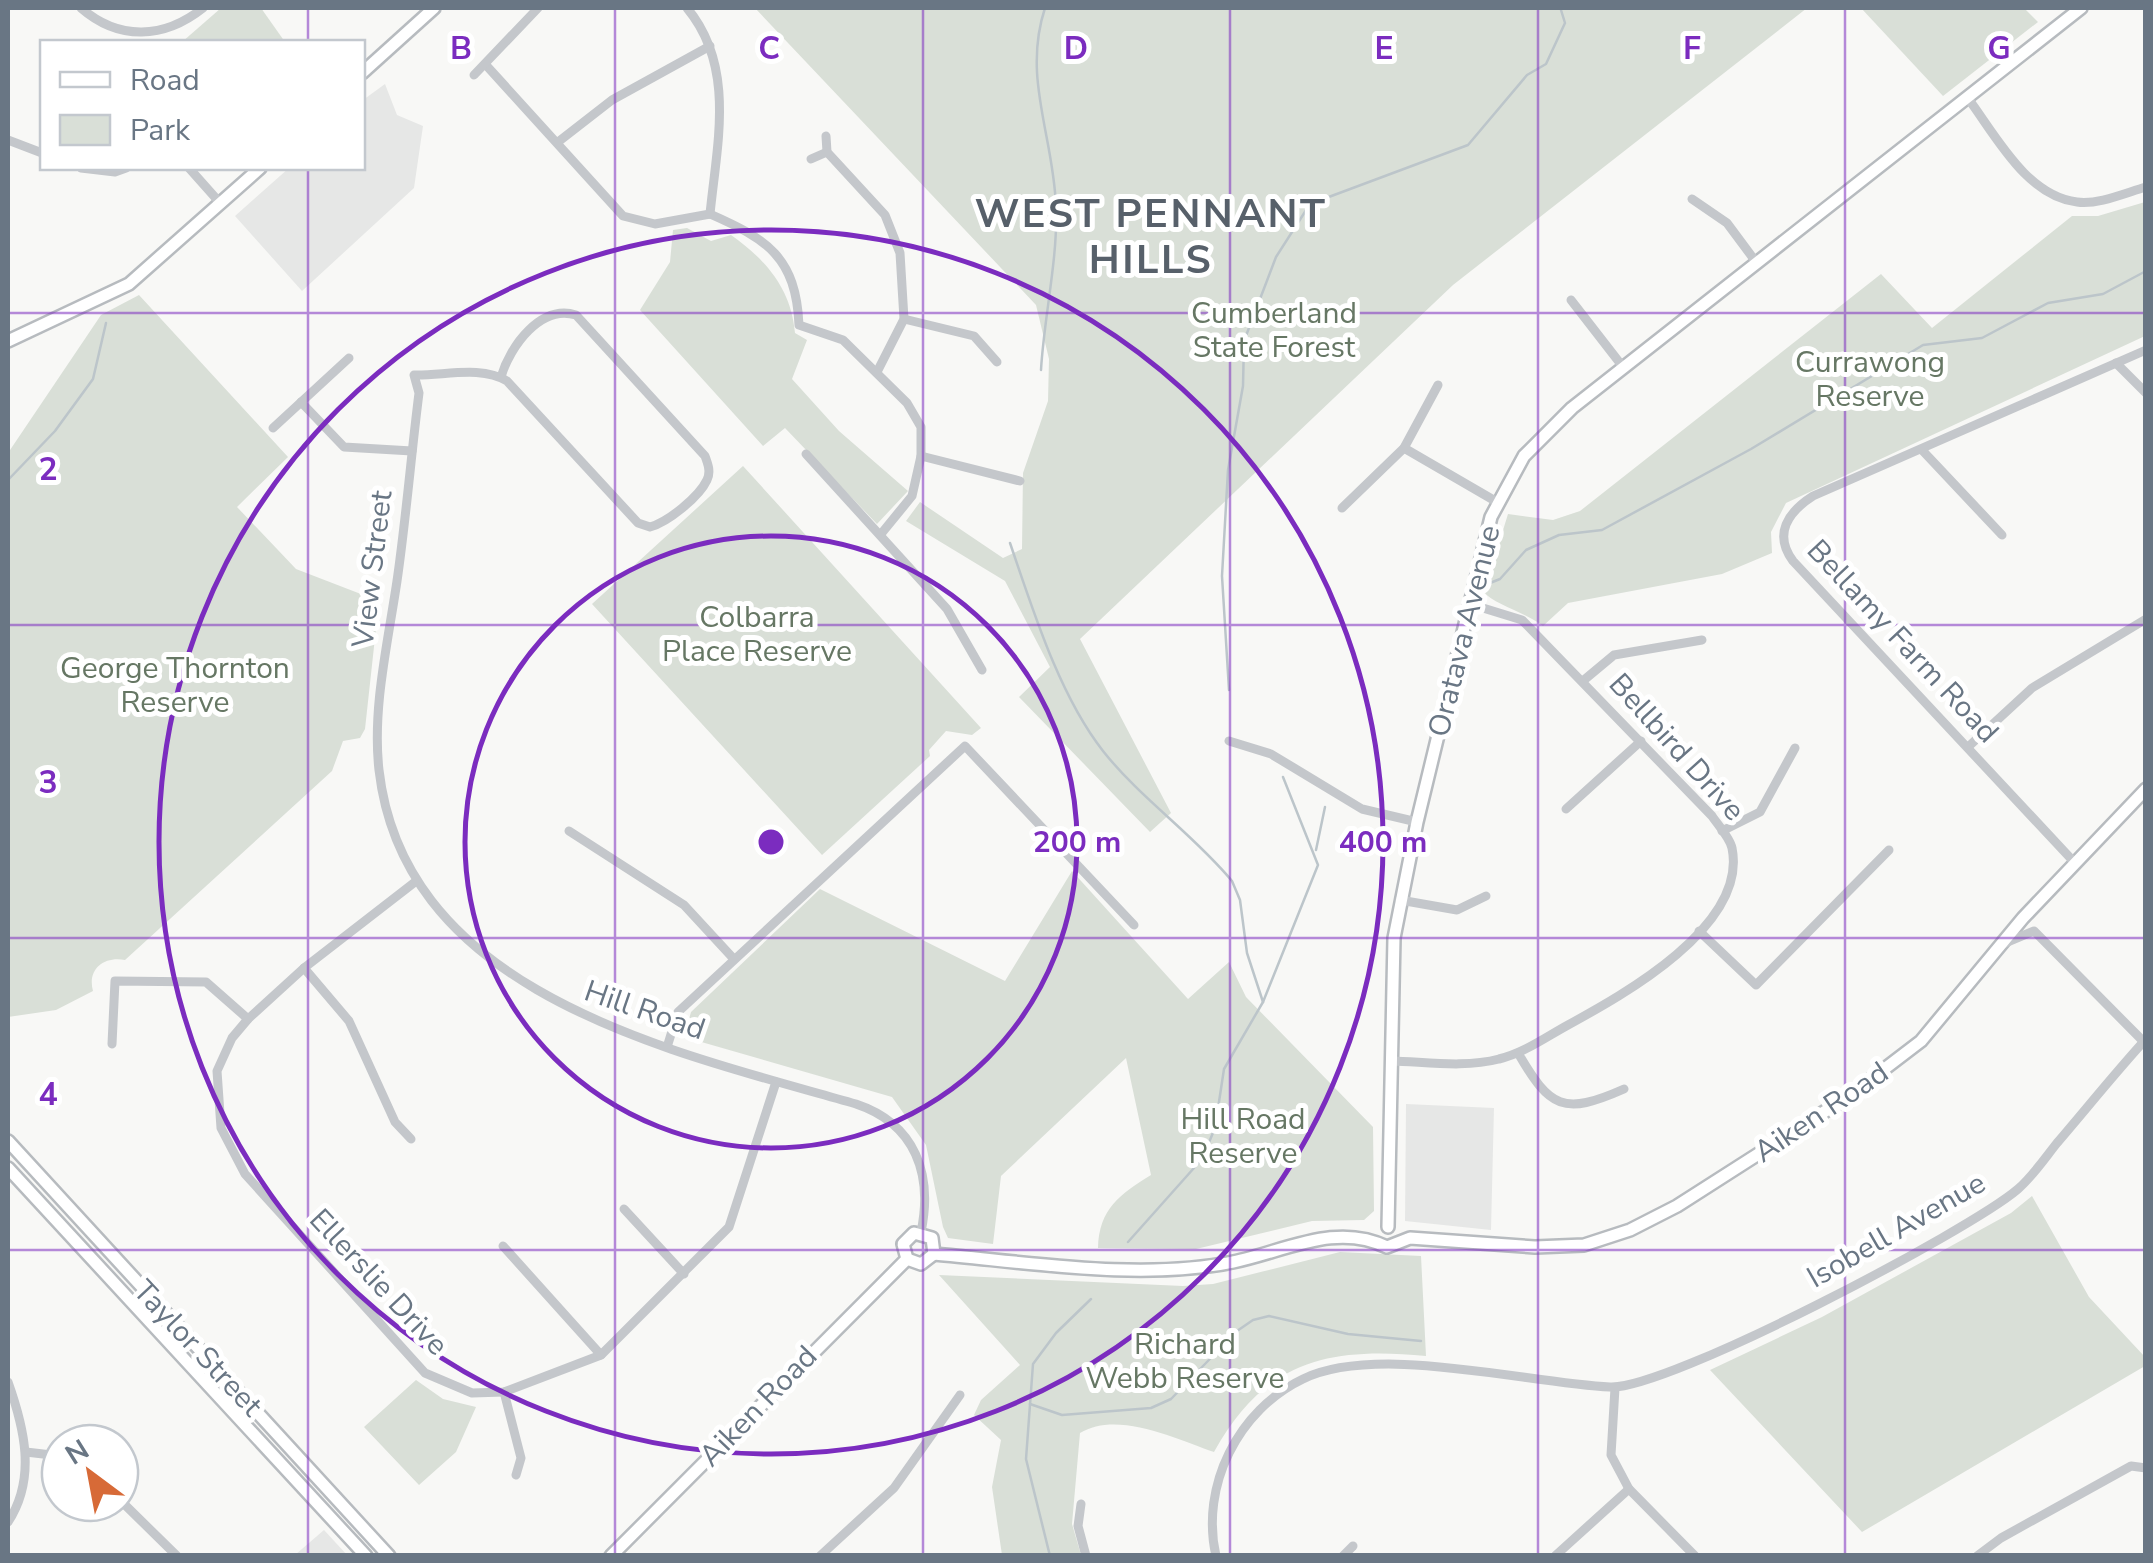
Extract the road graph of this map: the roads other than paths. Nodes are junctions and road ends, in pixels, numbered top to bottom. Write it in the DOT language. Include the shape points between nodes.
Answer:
graph roads {
  1 [pos="81,8"];
  2 [pos="203,8"];
  3 [pos="434,8"];
  4 [pos="538,8"];
  5 [pos="686,8"];
  6 [pos="2082,8"];
  7 [pos="158,37"];
  8 [pos="710,46"];
  9 [pos="485,64"];
  10 [pos="365,70"];
  11 [pos="474,75"];
  12 [pos="1967,97"];
  13 [pos="826,136"];
  14 [pos="8,140"];
  15 [pos="558,142"];
  16 [pos="40,152"];
  17 [pos="827,152"];
  18 [pos="811,159"];
  19 [pos="191,170"];
  20 [pos="258,170"];
  21 [pos="2146,188"];
  22 [pos="1692,199"];
  23 [pos="220,204"];
  24 [pos="710,214"];
  25 [pos="1756,262"];
  26 [pos="1572,300"];
  27 [pos="904,320"];
  28 [pos="8,341"];
  29 [pos="2146,350"];
  30 [pos="349,358"];
  31 [pos="997,362"];
  32 [pos="2116,363"];
  33 [pos="1623,367"];
  34 [pos="877,372"];
  35 [pos="501,377"];
  36 [pos="1438,385"];
  37 [pos="2146,393"];
  38 [pos="300,402"];
  39 [pos="273,428"];
  40 [pos="1404,448"];
  41 [pos="1922,450"];
  42 [pos="412,451"];
  43 [pos="806,454"];
  44 [pos="922,456"];
  45 [pos="1020,481"];
  46 [pos="1497,502"];
  47 [pos="1342,508"];
  48 [pos="881,534"];
  49 [pos="2002,536"];
  50 [pos="1470,604"];
  51 [pos="2146,619"];
  52 [pos="1702,640"];
  53 [pos="982,670"];
  54 [pos="1584,680"];
  55 [pos="1229,740"];
  56 [pos="1641,741"];
  57 [pos="1968,747"];
  58 [pos="1795,748"];
  59 [pos="379,770"];
  60 [pos="2146,789"];
  61 [pos="1566,810"];
  62 [pos="1417,822"];
  63 [pos="569,830"];
  64 [pos="1722,832"];
  65 [pos="1889,850"];
  66 [pos="2075,862"];
  67 [pos="415,882"];
  68 [pos="1486,896"];
  69 [pos="1400,900"];
  70 [pos="1134,925"];
  71 [pos="1700,932"];
  72 [pos="1998,947"];
  73 [pos="732,957"];
  74 [pos="304,968"];
  75 [pos="248,1019"];
  76 [pos="2144,1040"];
  77 [pos="112,1044"];
  78 [pos="668,1044"];
  79 [pos="1518,1052"];
  80 [pos="1392,1061"];
  81 [pos="776,1082"];
  82 [pos="1624,1089"];
  83 [pos="411,1139"];
  84 [pos="8,1140"];
  85 [pos="8,1168"];
  86 [pos="624,1210"];
  87 [pos="1388,1226"];
  88 [pos="921,1232"];
  89 [pos="1378,1239"];
  90 [pos="1397,1240"];
  91 [pos="503,1246"];
  92 [pos="934,1254"];
  93 [pos="907,1259"];
  94 [pos="684,1274"];
  95 [pos="601,1355"];
  96 [pos="8,1382"];
  97 [pos="1616,1388"];
  98 [pos="504,1392"];
  99 [pos="960,1395"];
  100 [pos="26,1452"];
  101 [pos="40,1454"];
  102 [pos="2146,1468"];
  103 [pos="516,1475"];
  104 [pos="1630,1489"];
  105 [pos="1081,1504"];
  106 [pos="140,1520"];
  107 [pos="8,1522"];
  108 [pos="1353,1546"];
  109 [pos="177,1556"];
  110 [pos="366,1556"];
  111 [pos="389,1556"];
  112 [pos="612,1556"];
  113 [pos="820,1556"];
  114 [pos="1086,1556"];
  115 [pos="1216,1556"];
  116 [pos="1343,1556"];
  117 [pos="1554,1556"];
  118 [pos="1696,1556"];
  119 [pos="1976,1556"];
  1 -- 7 [label="street" via="117,30"];
  2 -- 7 [label="street"];
  3 -- 10 [label="street"];
  4 -- 9 [label="street"];
  5 -- 8 [label="street"];
  6 -- 12 [label="street, Oratava Avenue"];
  8 -- 15 [label="street" via="612,100"];
  8 -- 24 [label="street" via="722,96"];
  9 -- 11 [label="street"];
  9 -- 15 [label="street"];
  12 -- 21 [label="street" via="2032,182 2061,197 2078,203"];
  12 -- 25 [label="street, Oratava Avenue"];
  13 -- 17 [label="street"];
  14 -- 16 [label="street"];
  15 -- 24 [label="street" via="635,222"];
  17 -- 18 [label="street"];
  17 -- 27 [label="street" via="885,216 900,252"];
  19 -- 23 [label="street"];
  20 -- 23 [label="street"];
  22 -- 25 [label="street" via="1728,223"];
  23 -- 28 [label="street" via="129,284"];
  24 -- 34 [label="street" via="754,233 778,254 793,284 798,324 844,340"];
  25 -- 33 [label="street, Oratava Avenue"];
  26 -- 33 [label="street"];
  27 -- 31 [label="street" via="974,336"];
  27 -- 34 [label="street"];
  29 -- 32 [label="street, Bellamy Farm Road"];
  30 -- 38 [label="street"];
  32 -- 37 [label="street"];
  32 -- 41 [label="street, Bellamy Farm Road"];
  33 -- 46 [label="street, Oratava Avenue" via="1538,440"];
  34 -- 44 [label="street" via="908,403 920,427"];
  35 -- 35 [label="street" via="638,523 659,524 706,482 705,456 576,315 564,311 541,319"];
  35 -- 42 [label="street, View Street" via="414,375 419,393"];
  36 -- 40 [label="street"];
  38 -- 39 [label="street"];
  38 -- 42 [label="street" via="344,447"];
  40 -- 46 [label="street"];
  40 -- 47 [label="street"];
  41 -- 49 [label="street"];
  41 -- 57 [label="street, Bellamy Farm Road" via="1794,508 1782,540 1793,561"];
  42 -- 59 [label="street, View Street"];
  43 -- 48 [label="street"];
  44 -- 45 [label="street"];
  44 -- 48 [label="street" via="912,496"];
  46 -- 50 [label="street, Oratava Avenue"];
  48 -- 53 [label="street" via="947,609"];
  50 -- 54 [label="street, Bellbird Drive" via="1522,620"];
  50 -- 62 [label="street, Oratava Avenue"];
  51 -- 57 [label="street" via="2032,688"];
  52 -- 54 [label="street" via="1614,655"];
  54 -- 56 [label="street, Bellbird Drive"];
  55 -- 62 [label="street" via="1271,754 1362,809"];
  56 -- 61 [label="street"];
  56 -- 64 [label="street, Bellbird Drive"];
  57 -- 66 [label="street, Bellamy Farm Road"];
  58 -- 64 [label="street" via="1760,812"];
  59 -- 67 [label="street, Hill Road"];
  60 -- 66 [label="street, Aiken Road"];
  62 -- 69 [label="street, Oratava Avenue"];
  63 -- 73 [label="street" via="684,905"];
  64 -- 71 [label="street, Bellbird Drive" via="1732,847 1730,882"];
  65 -- 71 [label="street" via="1756,985"];
  66 -- 72 [label="street, Aiken Road"];
  67 -- 74 [label="street, Ellerslie Drive"];
  67 -- 78 [label="street, Hill Road" via="482,953 552,1002"];
  68 -- 69 [label="street" via="1457,910"];
  69 -- 80 [label="street, Oratava Avenue"];
  70 -- 73 [label="street" via="964,746"];
  71 -- 79 [label="street, Bellbird Drive" via="1626,993"];
  72 -- 76 [label="street" via="2034,931"];
  72 -- 90 [label="street, Aiken Road" via="1921,1041 1782,1140 1642,1224 1570,1247"];
  73 -- 78 [label="street" via="678,1012"];
  74 -- 75 [label="street, Ellerslie Drive"];
  74 -- 83 [label="street" via="349,1021 395,1122"];
  75 -- 77 [label="street" via="206,982 115,981"];
  75 -- 98 [label="street, Ellerslie Drive" via="217,1071 220,1128 245,1174 424,1373 472,1393"];
  76 -- 97 [label="street, Isobell Avenue" via="2019,1188 1986,1210 1820,1304"];
  78 -- 81 [label="street, Hill Road"];
  79 -- 80 [label="street, Bellbird Drive" via="1476,1063"];
  79 -- 82 [label="street" via="1546,1098 1567,1106"];
  80 -- 87 [label="street, Oratava Avenue"];
  81 -- 88 [label="street, Hill Road" via="870,1108 898,1127 924,1169 928,1195"];
  81 -- 94 [label="street, Ellerslie Drive" via="729,1227"];
  84 -- 111 [label="street, Taylor Street"];
  85 -- 110 [label="street, Taylor Street"];
  86 -- 94 [label="street"];
  87 -- 89 [label="street"];
  87 -- 90 [label="street"];
  88 -- 92 [label="street" via="932,1238"];
  88 -- 93 [label="street" via="906,1239"];
  89 -- 90 [label="street" via="1387,1247"];
  89 -- 92 [label="street" via="1326,1238 1184,1268"];
  91 -- 95 [label="street"];
  92 -- 93 [label="street" via="921,1264"];
  93 -- 112 [label="street, Aiken Road"];
  94 -- 95 [label="street, Ellerslie Drive"];
  95 -- 98 [label="street, Ellerslie Drive"];
  96 -- 100 [label="street"];
  97 -- 104 [label="street" via="1612,1455"];
  97 -- 115 [label="street" via="1362,1363 1303,1378 1249,1421 1229,1450 1211,1515"];
  98 -- 103 [label="street" via="521,1458"];
  99 -- 113 [label="street" via="894,1488"];
  100 -- 101 [label="street"];
  100 -- 107 [label="street"];
  102 -- 119 [label="street" via="2132,1466"];
  104 -- 117 [label="street"];
  104 -- 118 [label="street"];
  105 -- 114 [label="street" via="1078,1526"];
  106 -- 109 [label="street"];
  108 -- 116 [label="street"];
}
